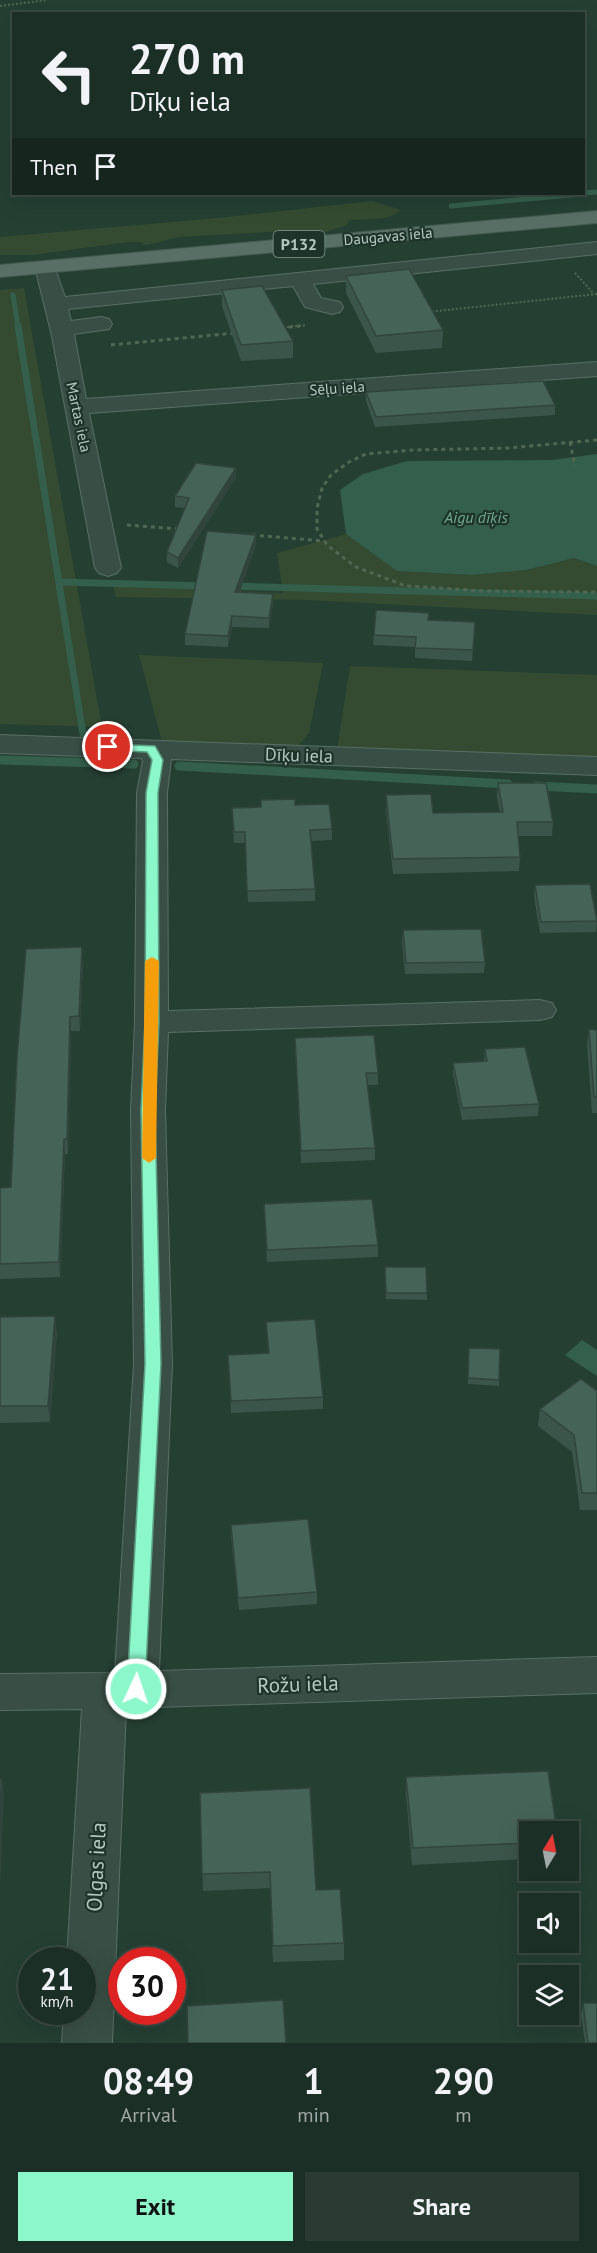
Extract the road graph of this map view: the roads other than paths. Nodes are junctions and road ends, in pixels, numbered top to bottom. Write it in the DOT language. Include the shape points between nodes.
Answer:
graph roads {
  1 [pos="597,217"];
  2 [pos="597,248"];
  3 [pos="571,258"];
  4 [pos="46,267"];
  5 [pos="0,272"];
  6 [pos="594,273"];
  7 [pos="300,279"];
  8 [pos="58,304"];
  9 [pos="332,307"];
  10 [pos="101,324"];
  11 [pos="62,329"];
  12 [pos="597,369"];
  13 [pos="76,407"];
  14 [pos="108,568"];
  15 [pos="0,744"];
  16 [pos="151,748"];
  17 [pos="597,766"];
  18 [pos="540,1010"];
  19 [pos="152,1022"];
  20 [pos="597,1676"];
  21 [pos="120,1690"];
  22 [pos="0,1692"];
  23 [pos="87,2043"];
  1 -- 4 [label="main road, Daugavas iela / P132"];
  2 -- 3 [label="street"];
  3 -- 6 [label="street"];
  3 -- 7 [label="street"];
  4 -- 5 [label="main road, Daugavas iela / P132"];
  4 -- 8 [label="street, Martas iela"];
  7 -- 8 [label="street"];
  7 -- 9 [label="street" via="313,302"];
  8 -- 11 [label="street, Martas iela"];
  10 -- 11 [label="street"];
  11 -- 13 [label="street, Martas iela"];
  12 -- 13 [label="street, Sēļu iela"];
  13 -- 14 [label="street, Martas iela"];
  15 -- 16 [label="street, Dīķu iela"];
  16 -- 17 [label="street, Dīķu iela"];
  16 -- 19 [label="street" via="158,760 152,793"];
  18 -- 19 [label="street"];
  19 -- 21 [label="street" via="148,1110 153,1364"];
  20 -- 21 [label="street, Rožu iela"];
  21 -- 22 [label="street, Rožu iela"];
  21 -- 23 [label="street, Olgas iela"];
}
